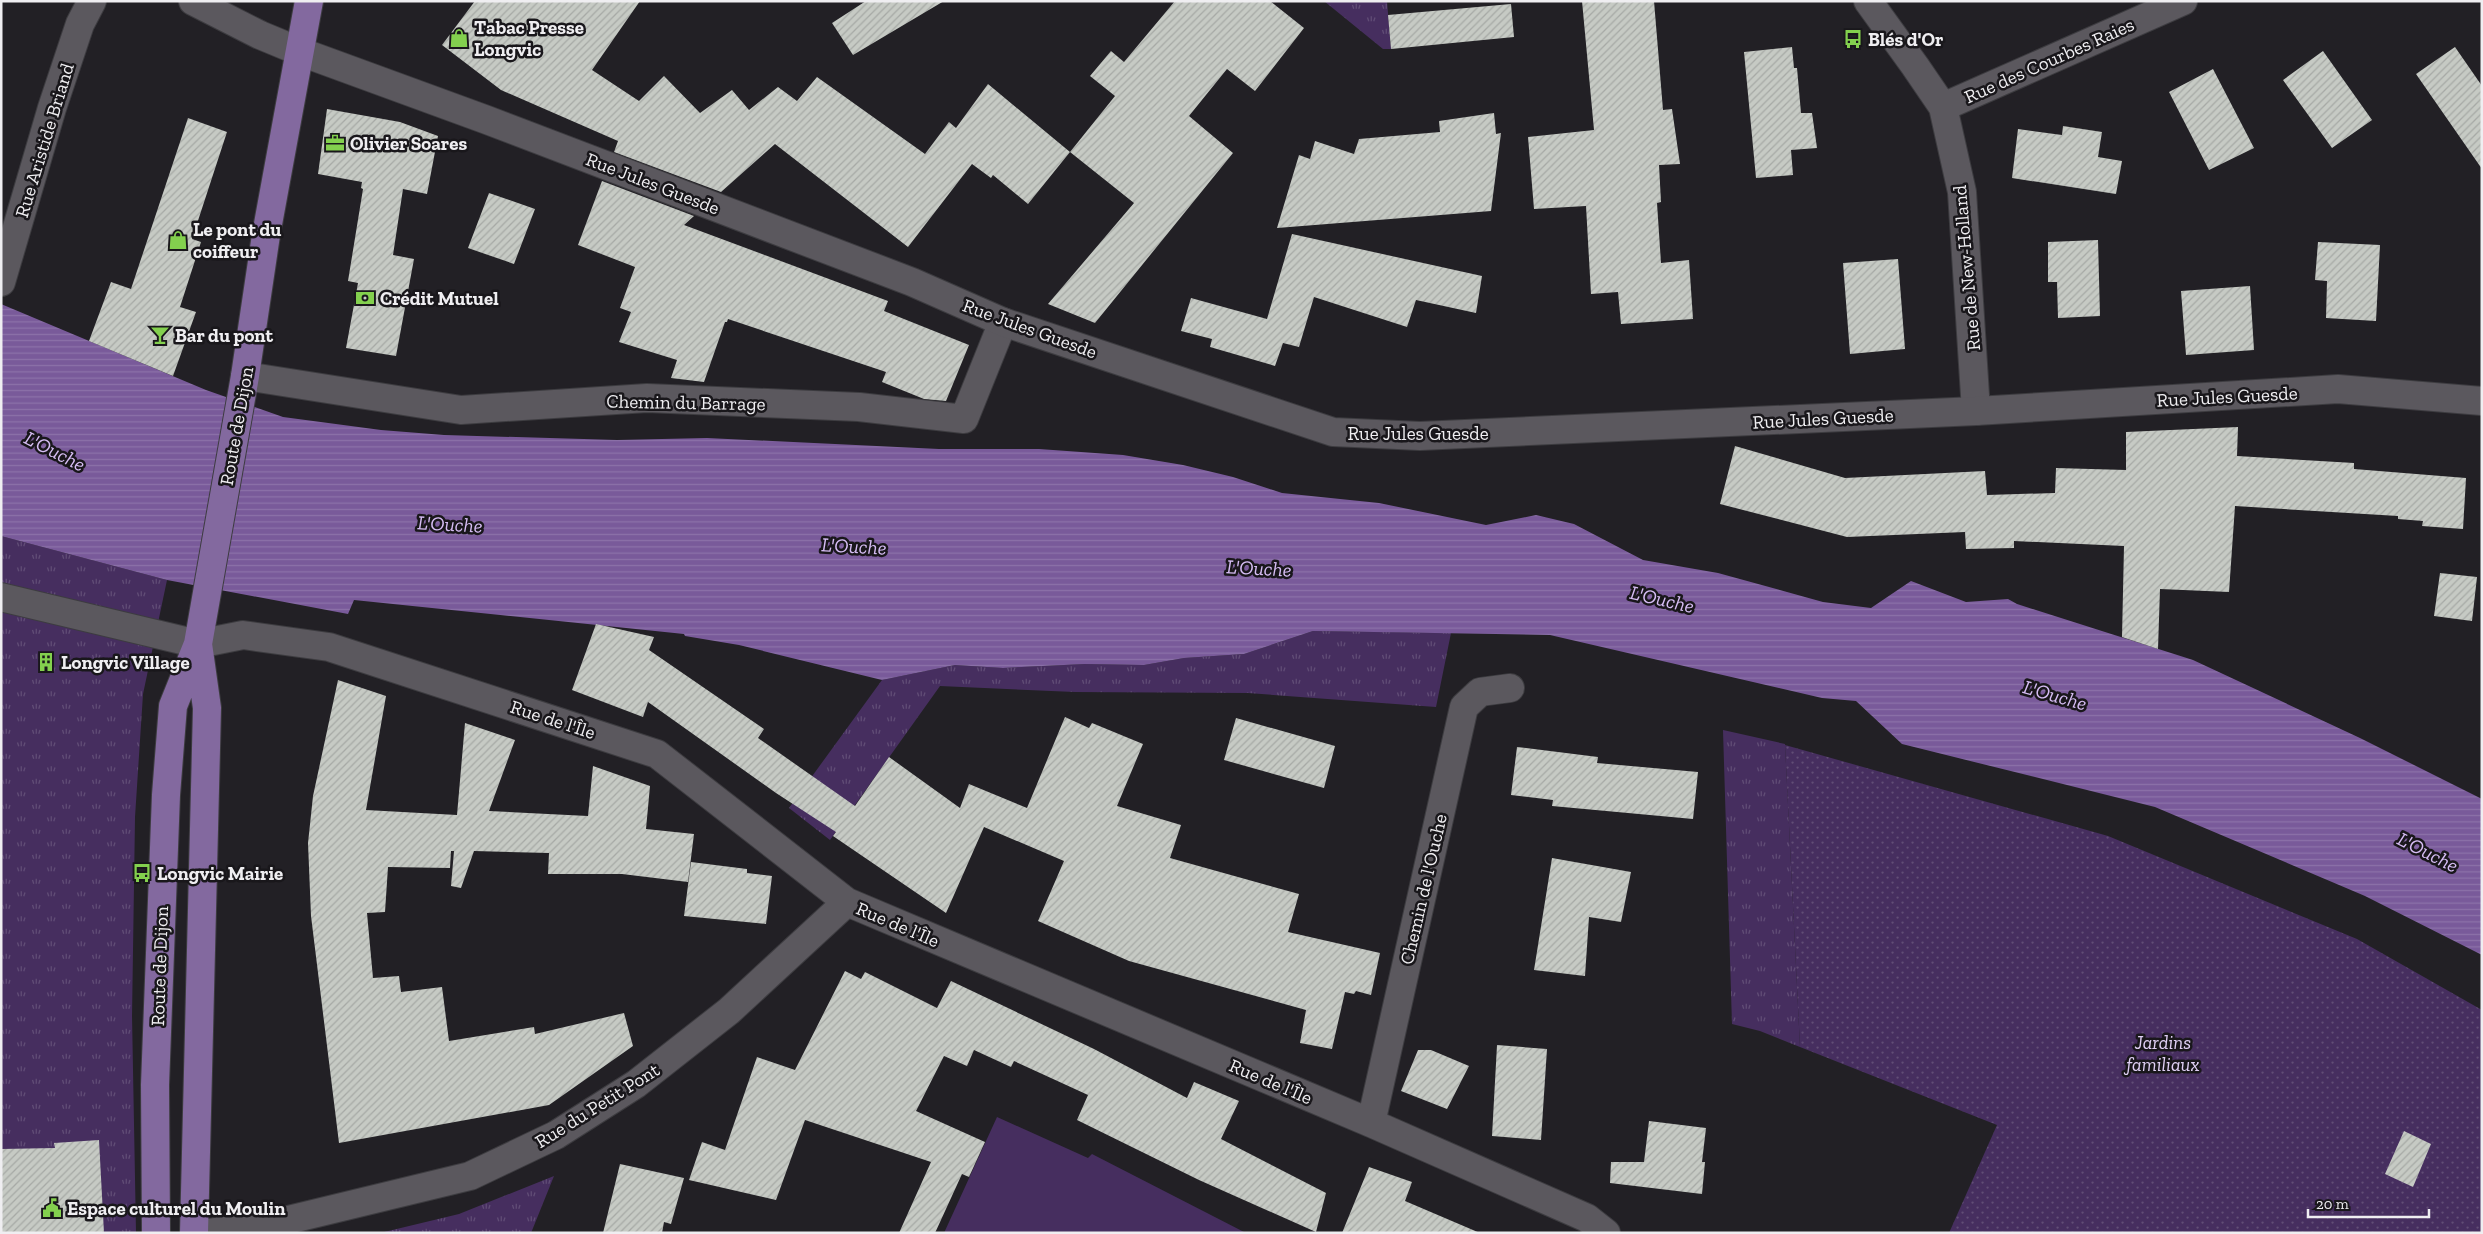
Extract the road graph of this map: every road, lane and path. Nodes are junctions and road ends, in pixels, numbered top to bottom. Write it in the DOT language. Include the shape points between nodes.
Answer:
graph roads {
  1 [pos="92,1"];
  2 [pos="193,1"];
  3 [pos="309,1"];
  4 [pos="1868,1"];
  5 [pos="2184,1"];
  6 [pos="301,52"];
  7 [pos="1942,107"];
  8 [pos="1,282"];
  9 [pos="1004,322"];
  10 [pos="245,376"];
  11 [pos="2482,401"];
  12 [pos="1976,411"];
  13 [pos="1,597"];
  14 [pos="198,644"];
  15 [pos="1510,688"];
  16 [pos="847,902"];
  17 [pos="1371,1123"];
  18 [pos="156,1233"];
  19 [pos="194,1233"];
  20 [pos="209,1233"];
  21 [pos="1606,1233"];
  1 -- 8 [label="street, Rue Aristide Briand" via="80,24 52,108"];
  2 -- 6 [label="street"];
  3 -- 6 [label="main road, Route de Dijon"];
  4 -- 7 [label="street, Rue de New-Holland"];
  5 -- 7 [label="street, Rue des Courbes Raies"];
  6 -- 9 [label="street, Rue Jules Guesde" via="912,282"];
  6 -- 10 [label="main road, Route de Dijon" via="266,236"];
  7 -- 12 [label="street, Rue de New-Holland" via="1962,192"];
  9 -- 10 [label="street, Chemin du Barrage" via="964,419 859,407 647,398 461,410"];
  9 -- 12 [label="street, Rue Jules Guesde" via="1333,432 1420,436"];
  10 -- 14 [label="main road, Route de Dijon"];
  11 -- 12 [label="street, Rue Jules Guesde" via="2338,389"];
  13 -- 14 [label="street"];
  14 -- 16 [label="street, Rue de l'Île" via="243,635 329,647 657,754"];
  14 -- 18 [label="main road, Route de Dijon" via="173,706 166,795 155,1085"];
  14 -- 19 [label="main road, Route de Dijon" via="207,708"];
  15 -- 17 [label="street, Chemin de l'Ouche" via="1480,692 1464,707"];
  16 -- 17 [label="street, Rue de l'Île"];
  16 -- 20 [label="street, Rue du Petit Pont" via="729,1011 636,1084 556,1135 470,1176 288,1220"];
  17 -- 21 [label="street, Rue de l'Île" via="1586,1218"];
}
